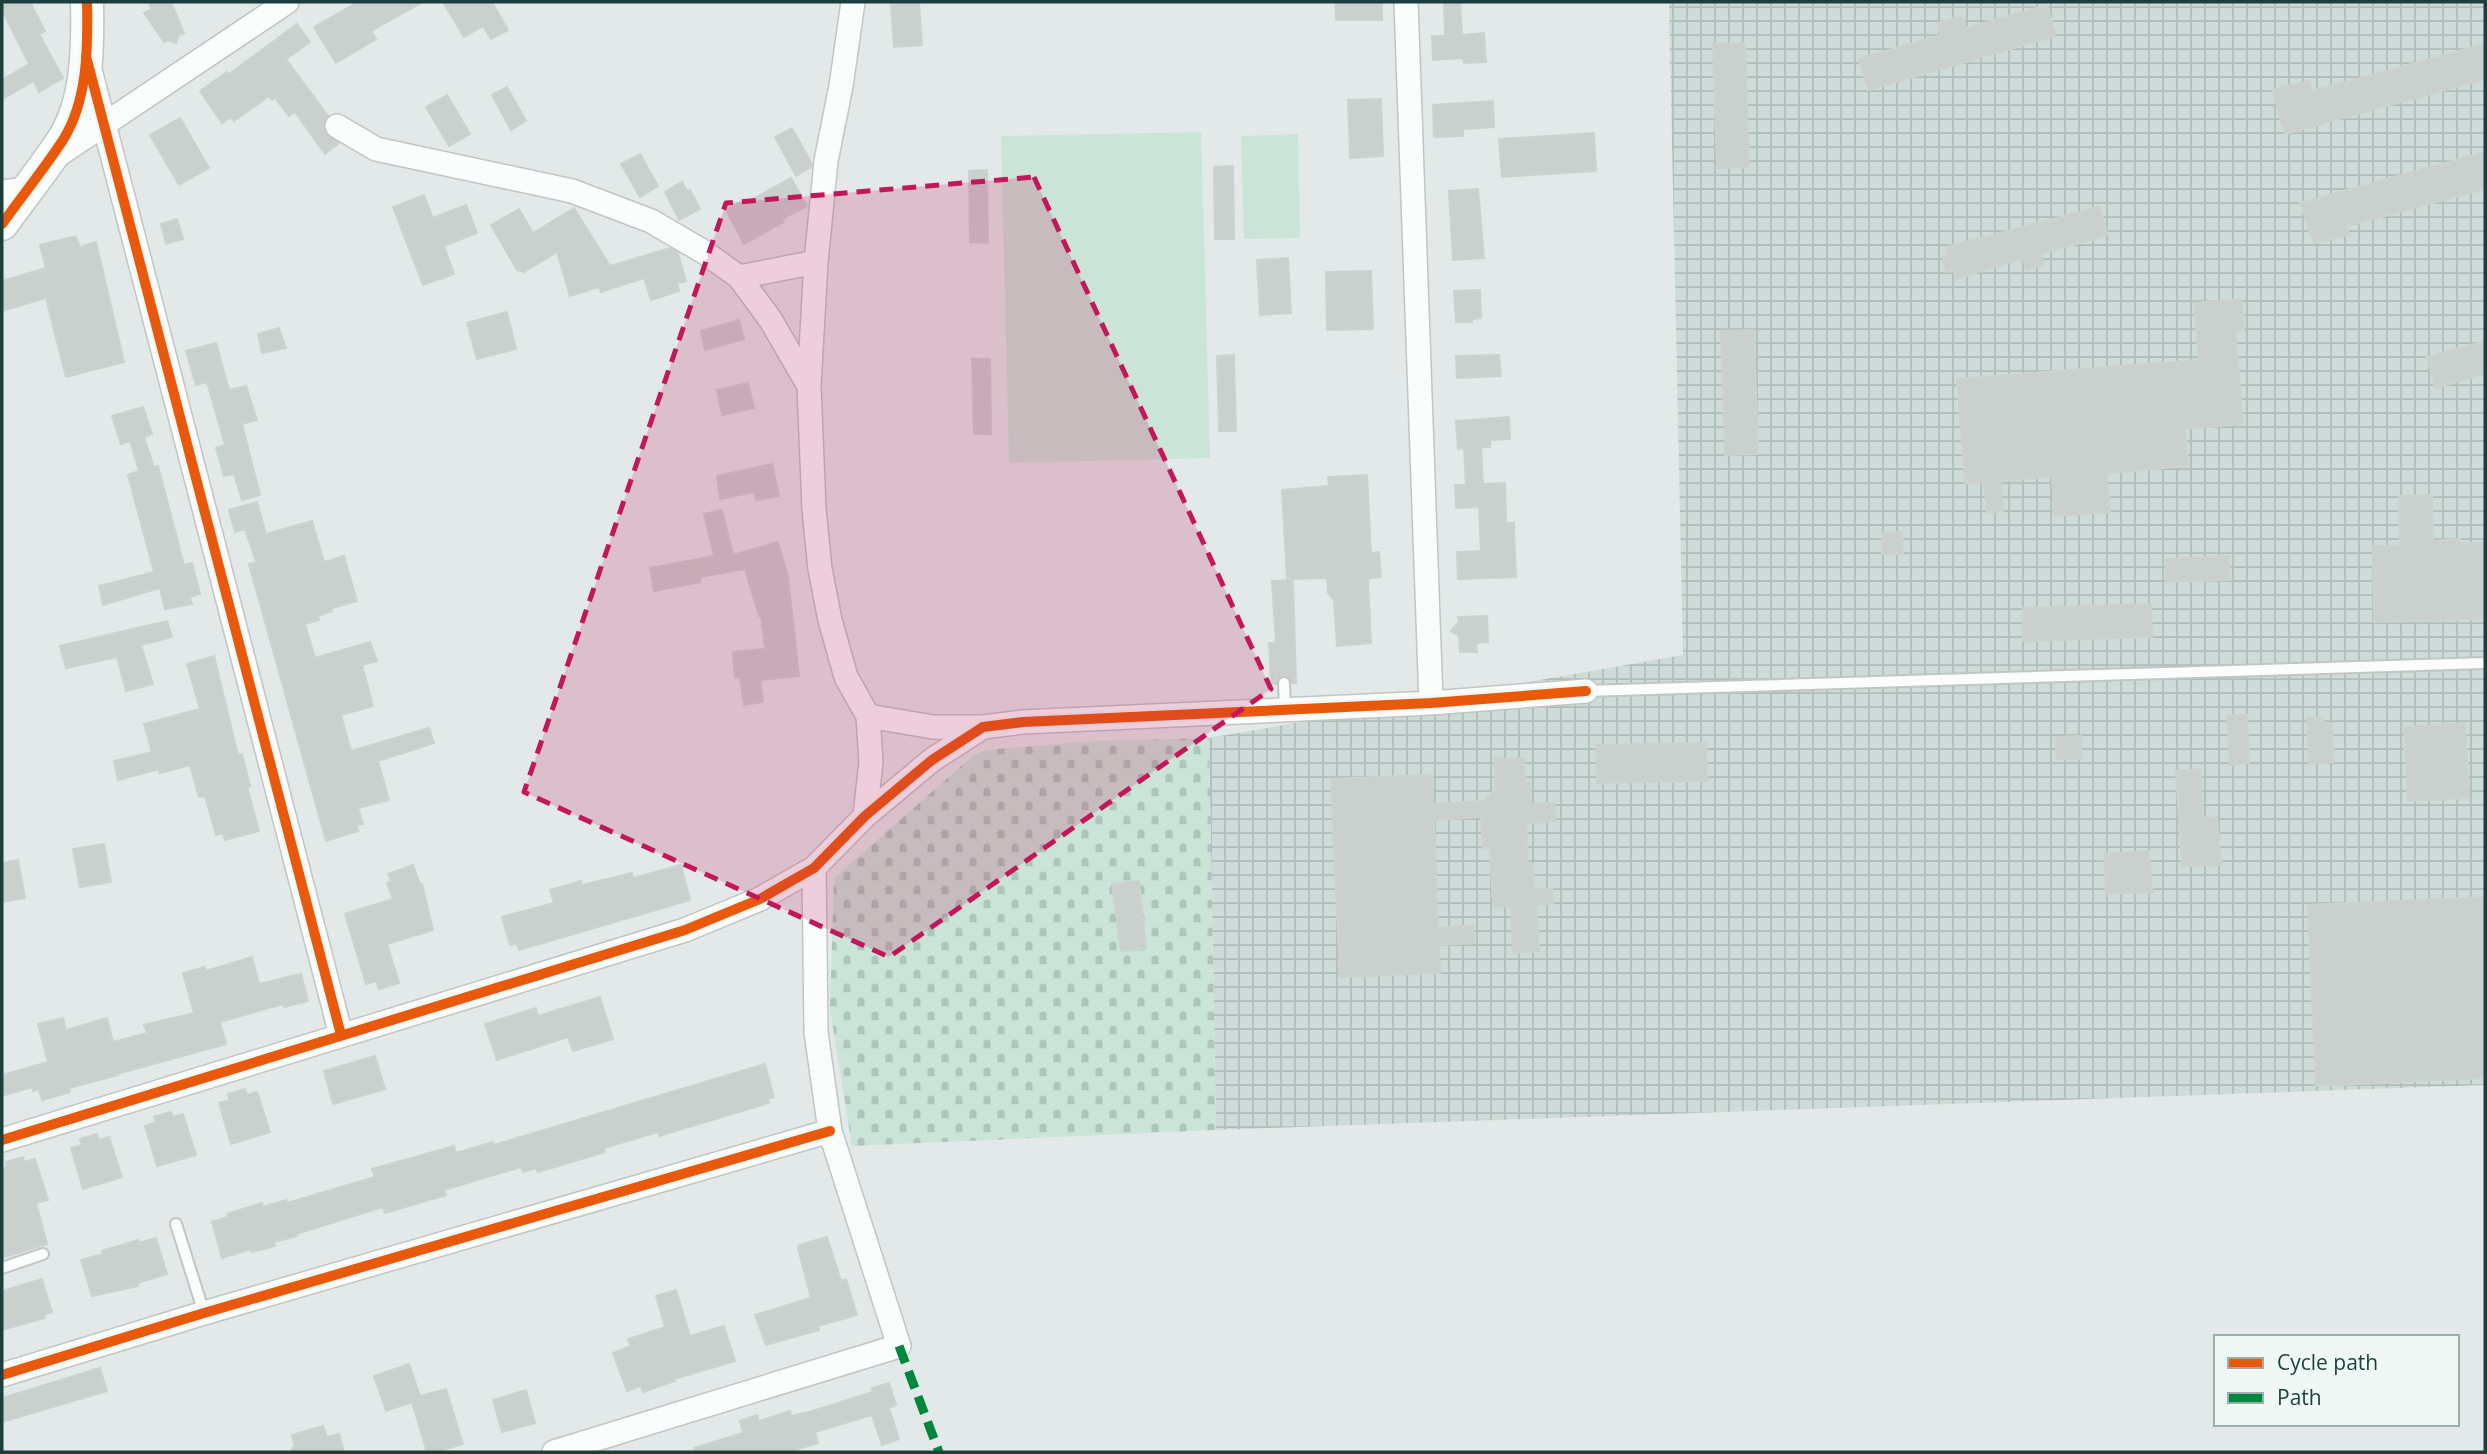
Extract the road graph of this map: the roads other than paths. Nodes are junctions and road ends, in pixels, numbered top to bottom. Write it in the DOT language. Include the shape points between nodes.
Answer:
graph roads {
  1 [pos="87,2"];
  2 [pos="287,2"];
  3 [pos="853,2"];
  4 [pos="1406,2"];
  5 [pos="86,56"];
  6 [pos="104,125"];
  7 [pos="337,126"];
  8 [pos="45,163"];
  9 [pos="14,190"];
  10 [pos="2,225"];
  11 [pos="816,262"];
  12 [pos="739,277"];
  13 [pos="809,386"];
  14 [pos="2485,663"];
  15 [pos="1284,683"];
  16 [pos="1587,691"];
  17 [pos="1431,703"];
  18 [pos="1285,709"];
  19 [pos="868,716"];
  20 [pos="983,727"];
  21 [pos="865,816"];
  22 [pos="814,868"];
  23 [pos="341,1035"];
  24 [pos="830,1131"];
  25 [pos="2,1140"];
  26 [pos="176,1224"];
  27 [pos="43,1254"];
  28 [pos="2,1268"];
  29 [pos="204,1313"];
  30 [pos="2,1375"];
  31 [pos="554,1452"];
  1 -- 5 [label="street"];
  2 -- 6 [label="street"];
  3 -- 11 [label="street" via="826,161"];
  4 -- 17 [label="street"];
  5 -- 6 [label="street"];
  5 -- 8 [label="street" via="76,112 64,139"];
  6 -- 8 [label="street"];
  6 -- 23 [label="street"];
  7 -- 12 [label="street" via="376,149 572,191 650,221"];
  8 -- 9 [label="street"];
  9 -- 10 [label="street"];
  11 -- 12 [label="street"];
  11 -- 13 [label="street"];
  12 -- 13 [label="street"];
  13 -- 19 [label="street" via="820,569 846,677"];
  14 -- 16 [label="lane"];
  15 -- 18 [label="lane"];
  16 -- 17 [label="street"];
  17 -- 18 [label="street"];
  18 -- 20 [label="street"];
  19 -- 20 [label="street" via="933,727"];
  19 -- 21 [label="street" via="871,762"];
  20 -- 21 [label="street" via="932,760"];
  21 -- 22 [label="street"];
  22 -- 23 [label="street" via="760,899 685,930"];
  22 -- 24 [label="street" via="816,1032"];
  23 -- 25 [label="street"];
  24 -- 29 [label="street"];
  24 -- 31 [label="street" via="900,1346"];
  26 -- 29 [label="lane"];
  27 -- 28 [label="lane"];
  29 -- 30 [label="street"];
}
